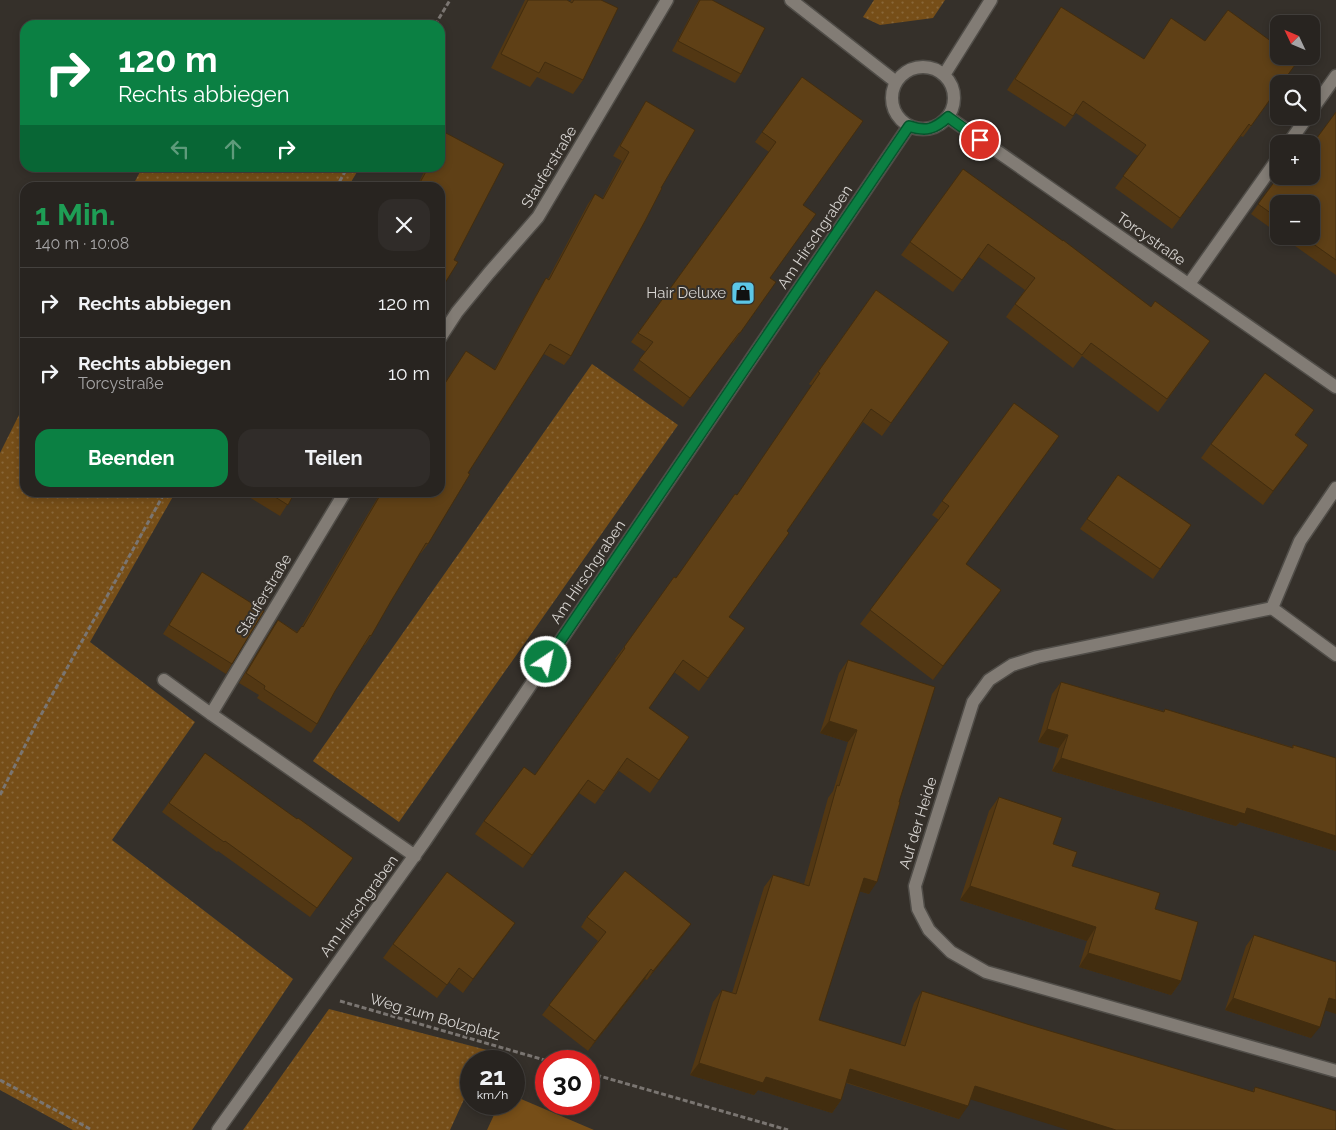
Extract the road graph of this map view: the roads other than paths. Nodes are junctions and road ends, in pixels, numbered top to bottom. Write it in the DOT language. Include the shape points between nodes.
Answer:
graph roads {
  1 [pos="666,0"];
  2 [pos="791,0"];
  3 [pos="991,0"];
  4 [pos="944,75"];
  5 [pos="1336,76"];
  6 [pos="896,82"];
  7 [pos="1320,98"];
  8 [pos="948,117"];
  9 [pos="909,126"];
  10 [pos="1270,170"];
  11 [pos="1189,284"];
  12 [pos="445,331"];
  13 [pos="1336,387"];
  14 [pos="1336,488"];
  15 [pos="341,497"];
  16 [pos="1272,608"];
  17 [pos="1336,655"];
  18 [pos="164,680"];
  19 [pos="211,714"];
  20 [pos="415,856"];
  21 [pos="1336,1071"];
  22 [pos="218,1130"];
  1 -- 12 [label="street, Stauferstraße" via="538,217 468,298"];
  2 -- 6 [label="street"];
  3 -- 4 [label="street"];
  4 -- 6 [label="street" via="928,67 918,67"];
  4 -- 8 [label="street" via="954,90 953,109"];
  5 -- 7 [label="street"];
  6 -- 9 [label="street" via="892,102 895,112"];
  8 -- 9 [label="street" via="926,130"];
  8 -- 11 [label="street, Torcystraße"];
  9 -- 20 [label="street, Am Hirschgraben"];
  10 -- 11 [label="street"];
  11 -- 13 [label="street, Torcystraße"];
  14 -- 16 [label="street" via="1300,541"];
  15 -- 19 [label="street, Stauferstraße"];
  16 -- 17 [label="street"];
  16 -- 21 [label="street, Auf der Heide" via="1037,658 1012,665 989,680 973,702 915,886 918,909 930,930 951,952 986,972"];
  18 -- 19 [label="street"];
  19 -- 20 [label="street"];
  20 -- 22 [label="street, Am Hirschgraben"];
}
